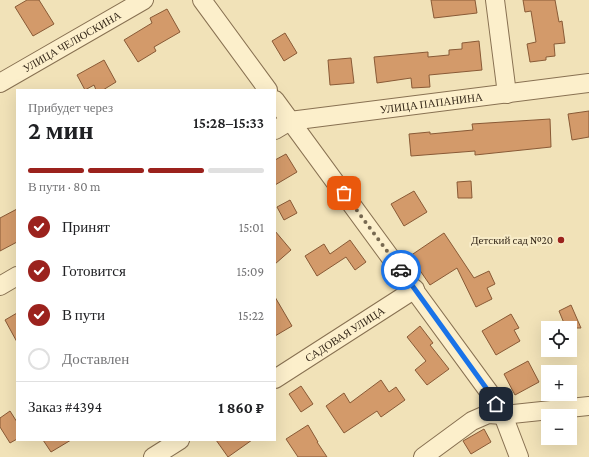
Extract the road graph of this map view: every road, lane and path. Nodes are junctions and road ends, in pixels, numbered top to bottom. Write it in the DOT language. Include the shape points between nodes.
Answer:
graph roads {
  1 [pos="144,0"];
  2 [pos="202,0"];
  3 [pos="496,0"];
  4 [pos="0,83"];
  5 [pos="589,83"];
  6 [pos="267,89"];
  7 [pos="507,94"];
  8 [pos="276,103"];
  9 [pos="283,125"];
  10 [pos="16,277"];
  11 [pos="0,286"];
  12 [pos="415,289"];
  13 [pos="276,378"];
  14 [pos="589,406"];
  15 [pos="503,415"];
  16 [pos="178,441"];
  17 [pos="153,457"];
  18 [pos="423,457"];
  19 [pos="520,457"];
  1 -- 4 [label="street, УЛИЦА ЧЕЛЮСКИНА"];
  2 -- 6 [label="street"];
  3 -- 7 [label="street"];
  5 -- 7 [label="street, УЛИЦА ПАПАНИНА"];
  7 -- 9 [label="street, УЛИЦА ПАПАНИНА"];
  8 -- 9 [label="street"];
  9 -- 12 [label="street"];
  10 -- 11 [label="street"];
  12 -- 13 [label="street, САДОВАЯ УЛИЦА"];
  12 -- 15 [label="street"];
  14 -- 15 [label="street"];
  15 -- 18 [label="street" via="488,414 472,421"];
  15 -- 19 [label="street"];
  16 -- 17 [label="street"];
}
